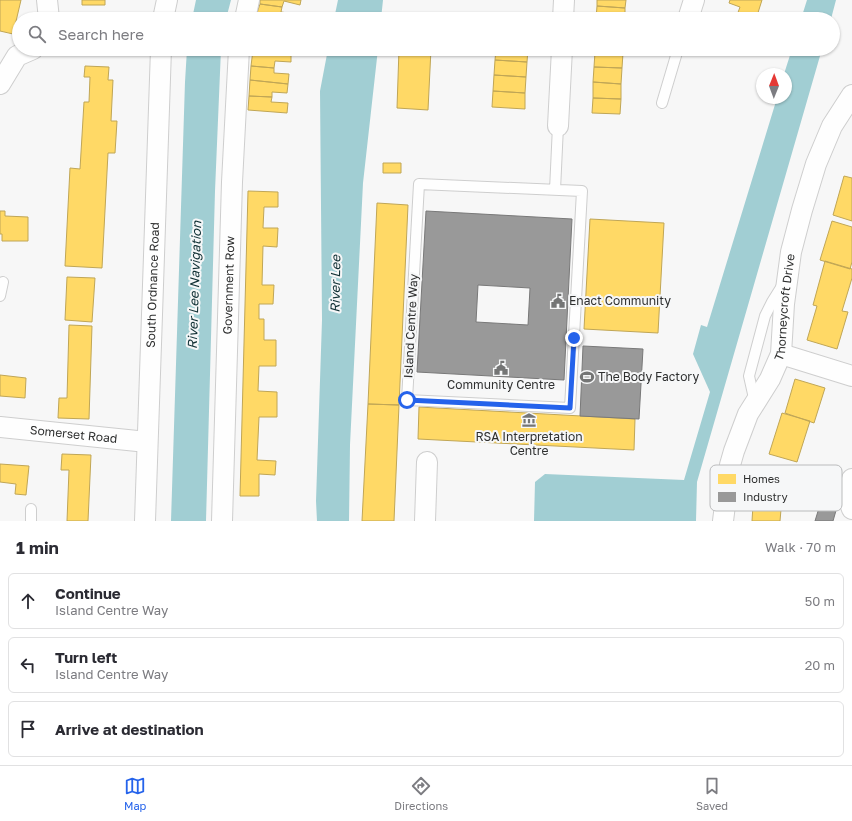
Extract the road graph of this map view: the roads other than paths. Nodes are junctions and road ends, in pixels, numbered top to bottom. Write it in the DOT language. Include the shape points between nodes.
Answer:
graph roads {
  1 [pos="47,0"];
  2 [pos="166,0"];
  3 [pos="249,0"];
  4 [pos="564,0"];
  5 [pos="694,0"];
  6 [pos="48,12"];
  7 [pos="164,12"];
  8 [pos="246,12"];
  9 [pos="563,12"];
  10 [pos="690,12"];
  11 [pos="17,56"];
  12 [pos="161,56"];
  13 [pos="239,56"];
  14 [pos="562,56"];
  15 [pos="676,56"];
  16 [pos="0,84"];
  17 [pos="852,95"];
  18 [pos="662,103"];
  19 [pos="558,126"];
  20 [pos="555,190"];
  21 [pos="788,278"];
  22 [pos="3,282"];
  23 [pos="0,296"];
  24 [pos="781,354"];
  25 [pos="852,376"];
  26 [pos="755,403"];
  27 [pos="0,427"];
  28 [pos="147,442"];
  29 [pos="427,462"];
  30 [pos="730,465"];
  31 [pos="852,479"];
  32 [pos="31,509"];
  33 [pos="852,509"];
  34 [pos="725,511"];
  35 [pos="31,521"];
  36 [pos="145,521"];
  37 [pos="222,521"];
  38 [pos="425,521"];
  39 [pos="724,521"];
  1 -- 6 [label="street"];
  2 -- 7 [label="street"];
  3 -- 8 [label="street"];
  4 -- 9 [label="street"];
  5 -- 10 [label="street"];
  11 -- 16 [label="street"];
  12 -- 28 [label="street, South Ordnance Road"];
  13 -- 37 [label="street, Government Row" via="232,182"];
  14 -- 19 [label="street"];
  15 -- 18 [label="lane"];
  17 -- 21 [label="street, Thorneycroft Drive" via="832,126 816,164 791,252"];
  19 -- 20 [label="lane"];
  20 -- 20 [label="lane, Island Centre Way" via="419,184 407,400 570,408 582,192"];
  21 -- 24 [label="street, Thorneycroft Drive"];
  21 -- 26 [label="lane" via="765,316 749,376"];
  22 -- 23 [label="lane"];
  24 -- 25 [label="street"];
  24 -- 26 [label="street, Thorneycroft Drive" via="770,379"];
  26 -- 30 [label="street, Thorneycroft Drive" via="748,414"];
  27 -- 28 [label="street, Somerset Road"];
  28 -- 36 [label="street, South Ordnance Road"];
  29 -- 38 [label="street"];
  31 -- 33 [label="street" via="849,501"];
  32 -- 35 [label="lane"];
  34 -- 39 [label="street, Thorneycroft Drive"];
}
